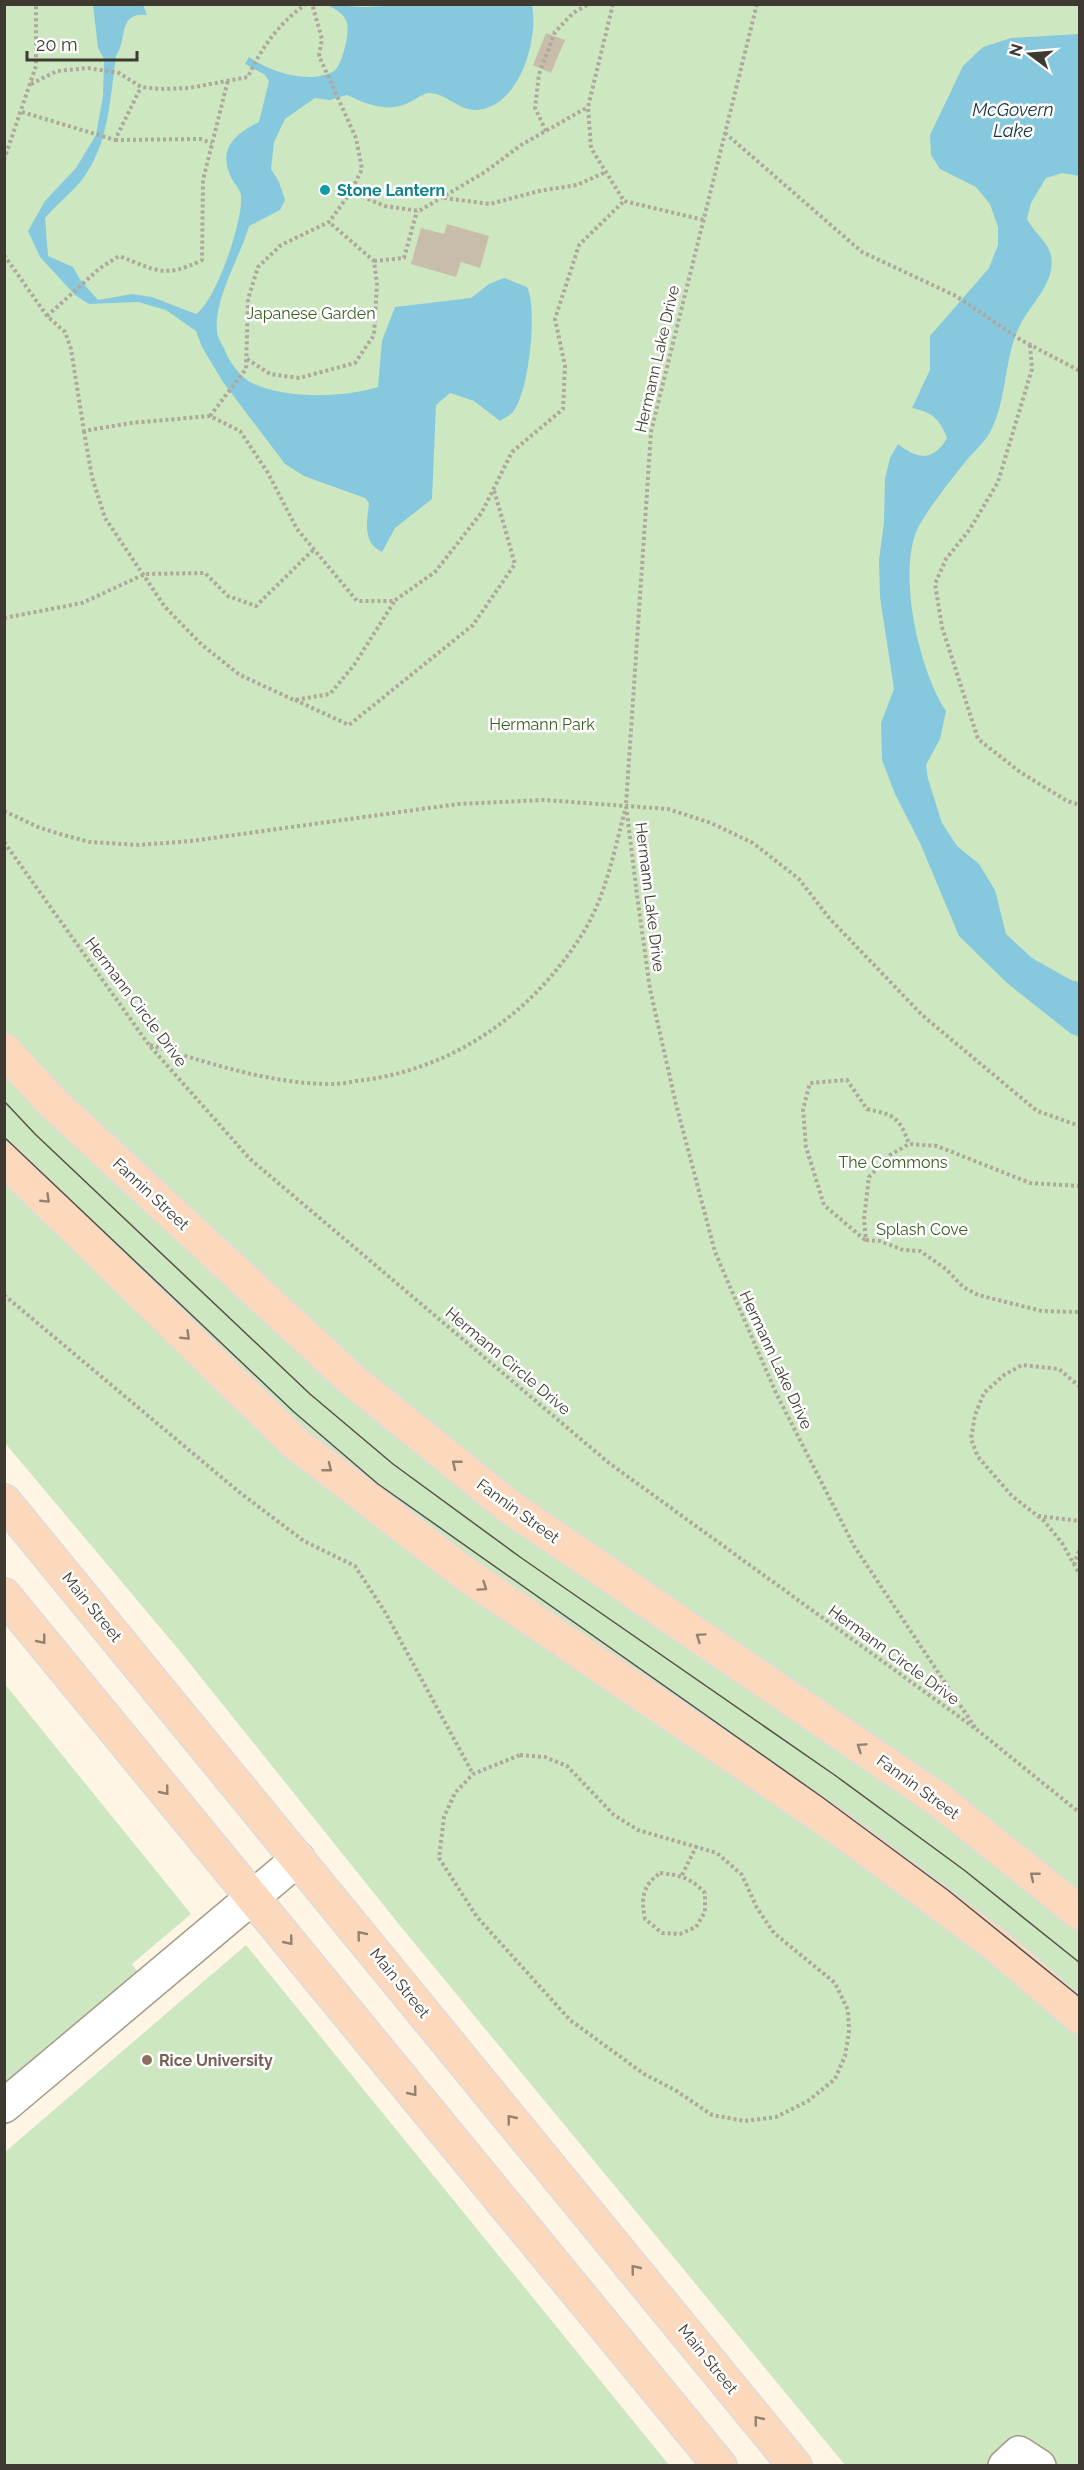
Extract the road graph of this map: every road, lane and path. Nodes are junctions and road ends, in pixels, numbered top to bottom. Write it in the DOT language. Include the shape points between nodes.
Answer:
graph roads {
  1 [pos="36,4"];
  2 [pos="306,4"];
  3 [pos="312,4"];
  4 [pos="589,4"];
  5 [pos="613,4"];
  6 [pos="757,4"];
  7 [pos="228,80"];
  8 [pos="30,84"];
  9 [pos="141,87"];
  10 [pos="588,107"];
  11 [pos="22,112"];
  12 [pos="546,131"];
  13 [pos="725,133"];
  14 [pos="115,140"];
  15 [pos="212,143"];
  16 [pos="4,160"];
  17 [pos="606,172"];
  18 [pos="351,192"];
  19 [pos="443,198"];
  20 [pos="624,201"];
  21 [pos="417,211"];
  22 [pos="704,220"];
  23 [pos="329,222"];
  24 [pos="4,255"];
  25 [pos="374,261"];
  26 [pos="47,316"];
  27 [pos="1030,345"];
  28 [pos="248,359"];
  29 [pos="1080,371"];
  30 [pos="210,416"];
  31 [pos="84,432"];
  32 [pos="494,489"];
  33 [pos="313,550"];
  34 [pos="145,574"];
  35 [pos="394,601"];
  36 [pos="4,618"];
  37 [pos="294,700"];
  38 [pos="626,805"];
  39 [pos="1080,805"];
  40 [pos="4,812"];
  41 [pos="4,842"];
  42 [pos="149,1045"];
  43 [pos="4,1050"];
  44 [pos="1080,1126"];
  45 [pos="909,1144"];
  46 [pos="4,1158"];
  47 [pos="1080,1186"];
  48 [pos="866,1240"];
  49 [pos="4,1295"];
  50 [pos="1080,1312"];
  51 [pos="1080,1387"];
  52 [pos="4,1501"];
  53 [pos="1037,1516"];
  54 [pos="1080,1521"];
  55 [pos="1080,1548"];
  56 [pos="1074,1565"];
  57 [pos="1080,1575"];
  58 [pos="4,1595"];
  59 [pos="976,1729"];
  60 [pos="473,1774"];
  61 [pos="1080,1813"];
  62 [pos="697,1845"];
  63 [pos="298,1859"];
  64 [pos="682,1875"];
  65 [pos="254,1898"];
  66 [pos="1080,1913"];
  67 [pos="1080,2017"];
  68 [pos="4,2106"];
  69 [pos="720,2466"];
  70 [pos="795,2466"];
  71 [pos="1005,2466"];
  72 [pos="1039,2466"];
  1 -- 8 [label="path" via="36,66"];
  2 -- 7 [label="path" via="289,16 248,77"];
  3 -- 18 [label="path" via="322,39 319,56 346,111 361,154 362,169"];
  4 -- 12 [label="path" via="573,13 555,32 539,74 536,108"];
  5 -- 10 [label="path"];
  6 -- 13 [label="path, Hermann Lake Drive"];
  7 -- 9 [label="path" via="189,88"];
  7 -- 15 [label="path"];
  8 -- 9 [label="path" via="57,71 100,70 119,73"];
  8 -- 11 [label="path"];
  9 -- 14 [label="path"];
  10 -- 12 [label="path"];
  10 -- 17 [label="path" via="591,148"];
  11 -- 14 [label="path"];
  11 -- 16 [label="path"];
  12 -- 19 [label="path"];
  13 -- 22 [label="path, Hermann Lake Drive"];
  13 -- 27 [label="path" via="862,252 956,296"];
  14 -- 15 [label="path" via="200,139"];
  15 -- 26 [label="path" via="203,180 202,260 166,273 119,256"];
  17 -- 19 [label="path" via="577,185 489,204"];
  17 -- 20 [label="path"];
  18 -- 21 [label="path" via="385,206"];
  18 -- 23 [label="path"];
  19 -- 21 [label="path"];
  20 -- 22 [label="path"];
  20 -- 32 [label="path" via="579,245 555,319 565,366 563,409 512,452"];
  21 -- 25 [label="path" via="404,258"];
  22 -- 38 [label="path, Hermann Lake Drive" via="651,432"];
  23 -- 25 [label="path"];
  23 -- 28 [label="path" via="281,245 258,267 248,299"];
  24 -- 26 [label="path"];
  25 -- 28 [label="path" via="374,335 355,363 298,378 270,375"];
  26 -- 31 [label="path" via="65,332 71,349"];
  27 -- 29 [label="path"];
  27 -- 39 [label="path" via="1032,369 998,482 970,529 946,559 935,584 942,627 978,739 1020,772"];
  28 -- 30 [label="path" via="246,369"];
  30 -- 31 [label="path" via="131,423"];
  30 -- 33 [label="path" via="240,431"];
  31 -- 34 [label="path" via="105,518"];
  32 -- 35 [label="path" via="482,512 435,572"];
  32 -- 37 [label="path" via="515,564 473,625 350,725"];
  33 -- 34 [label="path" via="256,606 228,596 205,573"];
  33 -- 35 [label="path" via="357,601"];
  34 -- 36 [label="path" via="82,603"];
  34 -- 37 [label="path" via="165,607 202,645 240,675"];
  35 -- 37 [label="path" via="354,665 330,694"];
  38 -- 40 [label="path" via="544,800 458,804 202,840 139,845 90,842"];
  38 -- 42 [label="path" via="604,885 582,936 528,1003 472,1044 424,1066 382,1078 333,1084 245,1073"];
  38 -- 44 [label="path" via="668,809 753,843 799,879 830,919 922,1015 1037,1111"];
  38 -- 59 [label="path, Hermann Lake Drive" via="650,989 715,1252 776,1393 854,1546"];
  41 -- 42 [label="path, Hermann Circle Drive"];
  42 -- 59 [label="path, Hermann Circle Drive" via="250,1159 609,1462"];
  66 -- 43 [label="main road, Fannin Street, one-way" via="939,1800 507,1505 350,1378 51,1101"];
  45 -- 47 [label="path" via="936,1146 1030,1183"];
  45 -- 48 [label="path" via="890,1155 869,1177"];
  45 -- 48 [label="path" via="900,1122 888,1113 867,1109 847,1080 810,1083 803,1109 806,1147 824,1205"];
  46 -- 67 [label="main road, one-way" via="294,1442 464,1573 836,1826 997,1946"];
  48 -- 50 [label="path" via="921,1251 978,1295 1042,1311"];
  49 -- 60 [label="path" via="239,1492 304,1541 355,1566 385,1612"];
  51 -- 53 [label="path" via="1059,1369 1022,1365 984,1393 975,1414 971,1439 978,1457 1012,1496"];
  52 -- 63 [label="main road, Main Street"];
  53 -- 54 [label="path"];
  53 -- 56 [label="path" via="1062,1543"];
  55 -- 56 [label="path"];
  56 -- 57 [label="path"];
  58 -- 65 [label="main road, one-way"];
  59 -- 61 [label="path, Hermann Circle Drive"];
  60 -- 62 [label="path" via="520,1755 546,1757 567,1766 614,1815 638,1830"];
  60 -- 62 [label="path" via="455,1793 444,1817 439,1858 477,1917 570,2020 644,2074 712,2115 745,2121 776,2117 808,2101 835,2079 845,2056 848,2010 835,1983 774,1933 741,1875 717,1852"];
  62 -- 64 [label="path"];
  63 -- 65 [label="lane"];
  70 -- 63 [label="main road, Main Street, one-way"];
  64 -- 64 [label="path" via="660,1873 649,1881 641,1899 645,1919 662,1933 680,1935 696,1928 705,1912 705,1893"];
  65 -- 68 [label="lane"];
  65 -- 69 [label="main road, one-way"];
  71 -- 72 [label="lane" via="1019,2453"];
}
